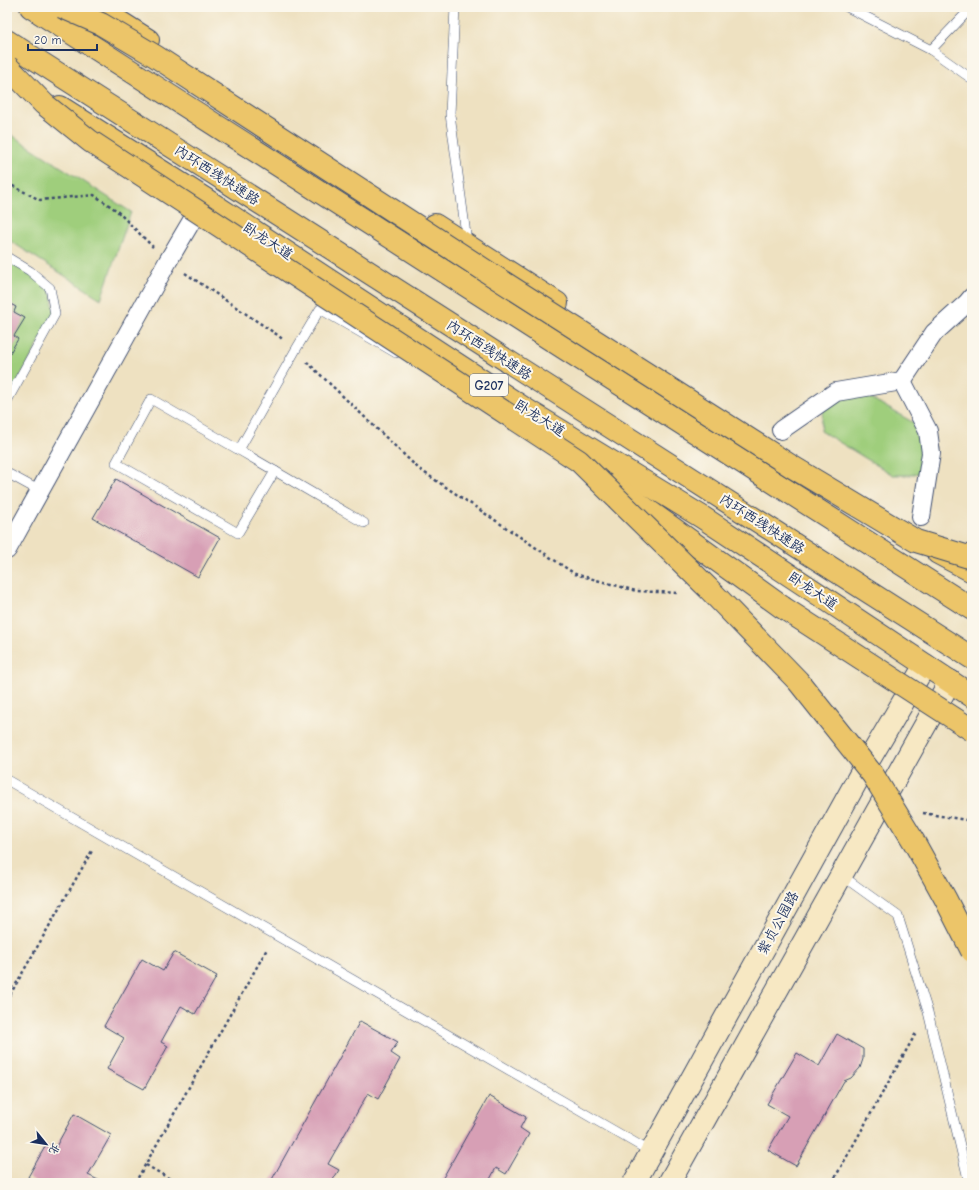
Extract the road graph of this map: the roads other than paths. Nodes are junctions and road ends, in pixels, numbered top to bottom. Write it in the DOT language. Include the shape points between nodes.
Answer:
graph roads {
  1 [pos="31,7"];
  2 [pos="62,7"];
  3 [pos="96,7"];
  4 [pos="455,7"];
  5 [pos="847,7"];
  6 [pos="972,7"];
  7 [pos="7,41"];
  8 [pos="931,50"];
  9 [pos="7,66"];
  10 [pos="7,74"];
  11 [pos="972,79"];
  12 [pos="205,199"];
  13 [pos="468,246"];
  14 [pos="7,257"];
  15 [pos="972,297"];
  16 [pos="400,356"];
  17 [pos="420,368"];
  18 [pos="902,381"];
  19 [pos="7,401"];
  20 [pos="528,411"];
  21 [pos="781,430"];
  22 [pos="238,450"];
  23 [pos="579,461"];
  24 [pos="275,471"];
  25 [pos="7,473"];
  26 [pos="40,492"];
  27 [pos="921,517"];
  28 [pos="364,523"];
  29 [pos="916,541"];
  30 [pos="7,550"];
  31 [pos="972,558"];
  32 [pos="972,571"];
  33 [pos="972,609"];
  34 [pos="972,658"];
  35 [pos="925,665"];
  36 [pos="950,681"];
  37 [pos="972,696"];
  38 [pos="972,730"];
  39 [pos="7,780"];
  40 [pos="841,875"];
  41 [pos="972,951"];
  42 [pos="651,1152"];
  43 [pos="634,1183"];
  44 [pos="669,1183"];
  45 [pos="969,1183"];
  1 -- 33 [label="highway"];
  2 -- 29 [label="highway, bridge" via="101,24 155,56 791,466"];
  3 -- 13 [label="highway"];
  4 -- 13 [label="lane" via="450,114"];
  5 -- 8 [label="lane"];
  6 -- 8 [label="lane"];
  7 -- 34 [label="highway, 内环西线快速路"];
  8 -- 11 [label="lane"];
  9 -- 23 [label="highway, bridge" via="44,104 90,140"];
  10 -- 12 [label="highway, 卧龙大道 / G207"];
  12 -- 20 [label="highway, 卧龙大道 / G207"];
  12 -- 26 [label="street"];
  13 -- 32 [label="highway"];
  14 -- 19 [label="lane" via="30,271 50,288 55,314"];
  15 -- 18 [label="street" via="934,333"];
  16 -- 22 [label="lane" via="320,309"];
  17 -- 20 [label="lane" via="454,388"];
  18 -- 21 [label="street" via="836,392"];
  18 -- 27 [label="street" via="928,430 931,453"];
  20 -- 35 [label="highway, 卧龙大道 / G207" via="702,517"];
  22 -- 24 [label="lane"];
  22 -- 24 [label="lane" via="151,399 116,462 238,533"];
  23 -- 38 [label="highway, bridge" via="782,608"];
  23 -- 41 [label="highway, bridge" via="798,681 873,775 914,842"];
  24 -- 28 [label="lane"];
  25 -- 26 [label="lane"];
  26 -- 30 [label="street"];
  29 -- 31 [label="highway, bridge"];
  29 -- 32 [label="highway, bridge"];
  35 -- 36 [label="highway, 卧龙大道 / G207"];
  35 -- 42 [label="street, 紫贞公园路" via="860,775"];
  36 -- 37 [label="highway, 卧龙大道 / G207"];
  36 -- 40 [label="street"];
  39 -- 42 [label="lane"];
  40 -- 44 [label="street"];
  40 -- 45 [label="lane" via="898,916 928,1012"];
  42 -- 43 [label="street, 紫贞公园路"];
}
